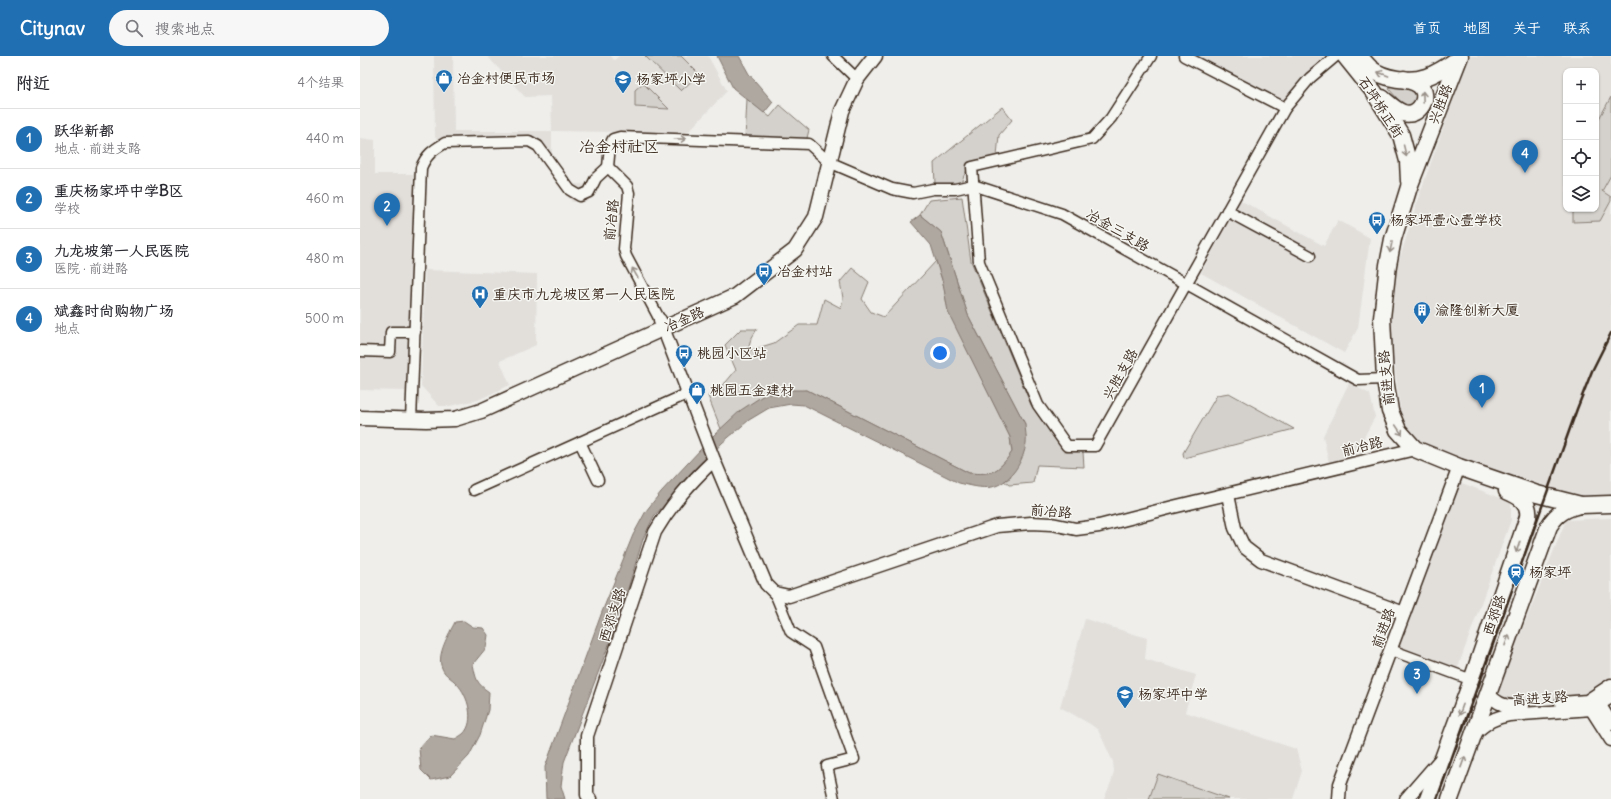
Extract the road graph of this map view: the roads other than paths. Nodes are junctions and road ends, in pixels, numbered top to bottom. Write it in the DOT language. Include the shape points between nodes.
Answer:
graph roads {
  1 [pos="833,56"];
  2 [pos="863,56"];
  3 [pos="875,56"];
  4 [pos="1151,56"];
  5 [pos="1184,56"];
  6 [pos="1336,56"];
  7 [pos="1345,56"];
  8 [pos="1359,56"];
  9 [pos="1459,57"];
  10 [pos="854,77"];
  11 [pos="1402,79"];
  12 [pos="1374,92"];
  13 [pos="1285,108"];
  14 [pos="1430,131"];
  15 [pos="826,159"];
  16 [pos="608,168"];
  17 [pos="973,185"];
  18 [pos="1409,187"];
  19 [pos="1227,212"];
  20 [pos="1310,256"];
  21 [pos="1186,285"];
  22 [pos="662,324"];
  23 [pos="415,332"];
  24 [pos="360,351"];
  25 [pos="1385,379"];
  26 [pos="689,392"];
  27 [pos="360,411"];
  28 [pos="411,416"];
  29 [pos="360,418"];
  30 [pos="580,442"];
  31 [pos="1415,449"];
  32 [pos="714,460"];
  33 [pos="1459,467"];
  34 [pos="598,480"];
  35 [pos="474,490"];
  36 [pos="1228,494"];
  37 [pos="1611,504"];
  38 [pos="1581,505"];
  39 [pos="1528,517"];
  40 [pos="1548,526"];
  41 [pos="775,593"];
  42 [pos="1404,614"];
  43 [pos="1391,650"];
  44 [pos="1472,680"];
  45 [pos="1611,685"];
  46 [pos="1488,693"];
  47 [pos="1611,697"];
  48 [pos="1593,703"];
  49 [pos="1611,723"];
  50 [pos="1473,735"];
  51 [pos="1611,740"];
  52 [pos="1445,754"];
  53 [pos="1454,796"];
  54 [pos="590,799"];
  55 [pos="834,799"];
  56 [pos="1339,799"];
  57 [pos="1406,799"];
  58 [pos="1428,799"];
  1 -- 10 [label="street"];
  2 -- 10 [label="main road, 冶金路"];
  3 -- 10 [label="main road, 冶金路"];
  4 -- 17 [label="street" via="1111,118 1092,139 972,166"];
  5 -- 13 [label="street"];
  6 -- 13 [label="street, 兴胜支路" via="1310,78"];
  7 -- 12 [label="main road, 石坪桥正街"];
  11 -- 8 [label="main road, 石坪桥正街, one-way" via="1376,72"];
  9 -- 11 [label="main road, 石坪桥正街" via="1425,78"];
  9 -- 14 [label="main road, 兴胜路"];
  10 -- 15 [label="main road, 冶金路"];
  12 -- 11 [label="main road, one-way" via="1398,110 1406,113 1416,112 1424,102 1422,89 1413,82"];
  12 -- 18 [label="main road, 石坪桥正街, one-way" via="1402,135 1408,160"];
  13 -- 19 [label="street, 兴胜支路"];
  14 -- 18 [label="main road, 前进支路"];
  16 -- 15 [label="street, one-way" via="610,144 613,139 620,137 809,144"];
  15 -- 17 [label="street, 冶金三支路" via="892,190 913,193"];
  15 -- 22 [label="main road, 冶金路" via="816,217 795,250 735,296"];
  22 -- 16 [label="street, 前冶路, one-way" via="624,249 629,193 627,186"];
  16 -- 23 [label="street" via="596,178 589,192 580,196 570,190 538,146 529,141 445,143 434,150 425,159 422,168"];
  17 -- 21 [label="street, 冶金三支路" via="1062,214"];
  17 -- 21 [label="street, 兴胜支路" via="980,262 1038,405 1067,446 1095,446"];
  18 -- 25 [label="main road, 前进支路, one-way" via="1393,239 1384,292 1382,318"];
  19 -- 20 [label="street"];
  19 -- 21 [label="street, 兴胜支路"];
  21 -- 25 [label="street, 冶金三支路" via="1358,380"];
  22 -- 26 [label="street, 前冶路"];
  22 -- 28 [label="main road, 冶金路" via="481,411 455,419"];
  23 -- 24 [label="street" via="390,332 390,352"];
  23 -- 28 [label="street"];
  25 -- 31 [label="main road, 前进支路, one-way" via="1392,418 1398,430"];
  26 -- 30 [label="street"];
  26 -- 32 [label="street, 前冶路"];
  27 -- 28 [label="main road, 冶金路"];
  28 -- 29 [label="main road, 冶金路"];
  30 -- 34 [label="street"];
  30 -- 35 [label="street"];
  31 -- 33 [label="main road, 前进支路"];
  31 -- 36 [label="street, 前冶路"];
  32 -- 41 [label="street, 前冶路" via="766,584"];
  32 -- 54 [label="street, 西郊支路" via="680,495 655,532 587,736 587,795"];
  33 -- 38 [label="main road, 前进支路" via="1537,494"];
  33 -- 39 [label="main road" via="1472,478 1518,496 1526,506"];
  33 -- 42 [label="street, 前进路"];
  36 -- 41 [label="street, 前冶路" via="1099,526 1076,529 1032,523 997,526 789,596"];
  36 -- 42 [label="street" via="1234,528 1244,547 1261,560"];
  37 -- 38 [label="main road"];
  38 -- 40 [label="main road, 西郊路" via="1563,510"];
  39 -- 40 [label="main road" via="1535,507 1546,507 1550,512"];
  39 -- 44 [label="main road, 西郊路, one-way"];
  46 -- 40 [label="main road, 西郊路, one-way"];
  41 -- 55 [label="street" via="791,632 814,646 854,759 827,766"];
  42 -- 43 [label="street, 前进路"];
  43 -- 44 [label="street"];
  43 -- 56 [label="street, 前进路" via="1340,784"];
  44 -- 52 [label="main road, 西郊路, one-way"];
  45 -- 48 [label="street"];
  46 -- 48 [label="street, 高进支路" via="1500,705 1509,707"];
  46 -- 50 [label="main road, 西郊路"];
  47 -- 48 [label="street, 高进支路"];
  48 -- 49 [label="street"];
  48 -- 50 [label="street, 高进支路" via="1498,717 1485,723"];
  48 -- 51 [label="street"];
  53 -- 50 [label="main road, 西郊路, one-way"];
  52 -- 57 [label="street"];
  52 -- 58 [label="main road, 西郊路"];
}
